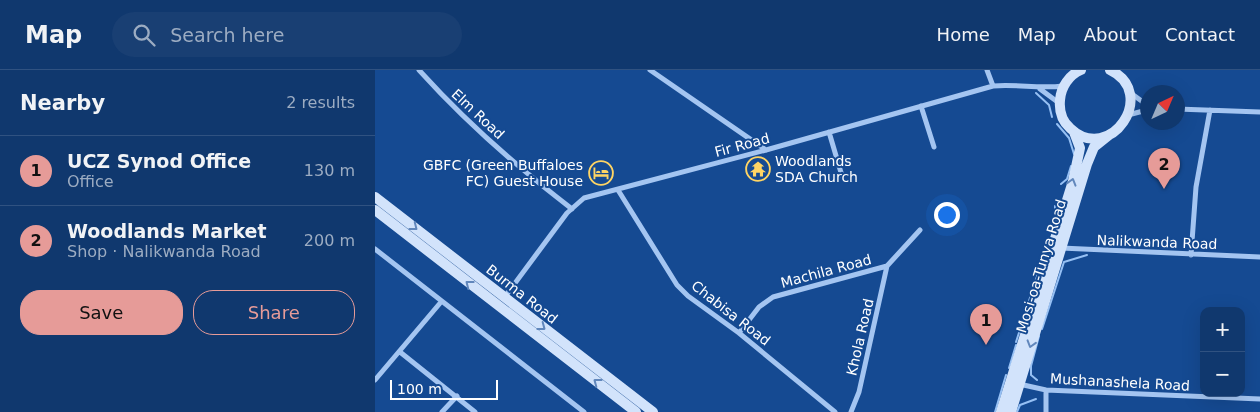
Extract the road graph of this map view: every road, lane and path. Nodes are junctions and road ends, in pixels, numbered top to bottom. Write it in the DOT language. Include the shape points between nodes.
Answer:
graph roads {
  1 [pos="419,70"];
  2 [pos="650,70"];
  3 [pos="987,70"];
  4 [pos="1081,70"];
  5 [pos="1110,70"];
  6 [pos="1122,75"];
  7 [pos="1065,79"];
  8 [pos="993,86"];
  9 [pos="1039,89"];
  10 [pos="1128,90"];
  11 [pos="1140,102"];
  12 [pos="1059,104"];
  13 [pos="921,106"];
  14 [pos="1185,109"];
  15 [pos="1210,110"];
  16 [pos="1140,112"];
  17 [pos="1260,112"];
  18 [pos="1128,115"];
  19 [pos="829,132"];
  20 [pos="1074,132"];
  21 [pos="1109,136"];
  22 [pos="934,147"];
  23 [pos="766,150"];
  24 [pos="842,176"];
  25 [pos="618,190"];
  26 [pos="375,197"];
  27 [pos="572,209"];
  28 [pos="375,210"];
  29 [pos="920,230"];
  30 [pos="1057,247"];
  31 [pos="375,249"];
  32 [pos="1191,255"];
  33 [pos="1260,257"];
  34 [pos="887,266"];
  35 [pos="441,302"];
  36 [pos="501,302"];
  37 [pos="739,333"];
  38 [pos="400,352"];
  39 [pos="375,380"];
  40 [pos="1014,383"];
  41 [pos="1047,390"];
  42 [pos="457,396"];
  43 [pos="1260,399"];
  44 [pos="442,412"];
  45 [pos="475,412"];
  46 [pos="584,412"];
  47 [pos="636,412"];
  48 [pos="653,412"];
  49 [pos="835,412"];
  50 [pos="851,412"];
  51 [pos="1001,412"];
  52 [pos="1011,412"];
  53 [pos="1046,412"];
  1 -- 27 [label="street, Elm Road" via="448,102 519,167"];
  2 -- 23 [label="street"];
  3 -- 8 [label="street"];
  4 -- 7 [label="main road"];
  5 -- 6 [label="main road"];
  6 -- 10 [label="main road"];
  7 -- 9 [label="street, Fir Road"];
  7 -- 12 [label="main road"];
  8 -- 9 [label="street, Fir Road"];
  8 -- 13 [label="street, Fir Road"];
  9 -- 12 [label="street, Fir Road"];
  10 -- 11 [label="street"];
  10 -- 18 [label="main road"];
  12 -- 20 [label="main road" via="1061,115"];
  13 -- 19 [label="street, Fir Road"];
  13 -- 22 [label="street"];
  14 -- 15 [label="street"];
  15 -- 17 [label="street"];
  15 -- 32 [label="street" via="1196,187"];
  16 -- 18 [label="street"];
  18 -- 21 [label="main road, Mosi-oa-Tunya Road"];
  19 -- 23 [label="street, Fir Road"];
  19 -- 24 [label="street"];
  20 -- 21 [label="main road" via="1087,138"];
  30 -- 20 [label="main road, Mosi-oa-Tunya Road, one-way" via="1080,148"];
  21 -- 30 [label="main road, Mosi-oa-Tunya Road" via="1093,151"];
  23 -- 25 [label="street, Fir Road"];
  25 -- 27 [label="street, Fir Road" via="584,198"];
  25 -- 37 [label="street, Chabisa Road" via="677,285"];
  26 -- 36 [label="main road, Burma Road, one-way"];
  27 -- 36 [label="street, Fir Road"];
  36 -- 28 [label="main road, Burma Road, one-way"];
  29 -- 34 [label="street, Machila Road"];
  30 -- 32 [label="street, Nalikwanda Road"];
  30 -- 40 [label="main road, Mosi-oa-Tunya Road"];
  31 -- 35 [label="street"];
  32 -- 33 [label="street, Nalikwanda Road"];
  34 -- 37 [label="street, Machila Road" via="773,297 759,308"];
  34 -- 50 [label="street, Khola Road" via="861,383"];
  35 -- 38 [label="street"];
  35 -- 46 [label="street"];
  47 -- 36 [label="main road, Burma Road, one-way"];
  36 -- 48 [label="main road, Burma Road, one-way"];
  37 -- 49 [label="street, Chabisa Road"];
  38 -- 39 [label="street"];
  38 -- 42 [label="street"];
  40 -- 41 [label="street, Mushanashela Road"];
  40 -- 51 [label="main road, Mosi-oa-Tunya Road"];
  40 -- 52 [label="main road, Mosi-oa-Tunya Road"];
  41 -- 43 [label="street, Mushanashela Road"];
  41 -- 53 [label="street"];
  42 -- 44 [label="street"];
  42 -- 45 [label="street"];
}
